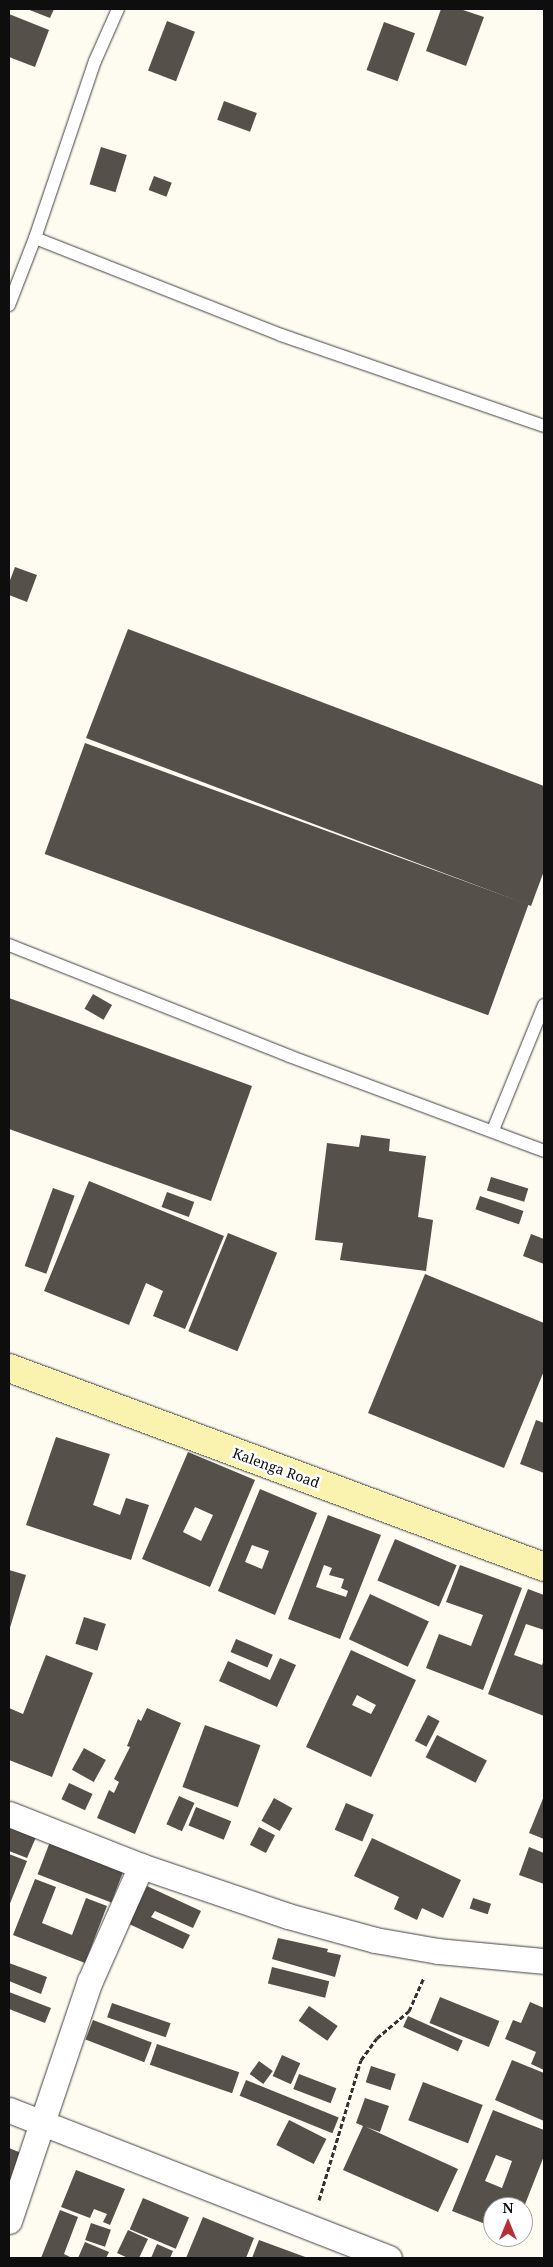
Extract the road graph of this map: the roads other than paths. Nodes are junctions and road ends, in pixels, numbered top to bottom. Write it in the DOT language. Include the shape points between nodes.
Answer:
graph roads {
  1 [pos="118,9"];
  2 [pos="35,238"];
  3 [pos="9,305"];
  4 [pos="544,426"];
  5 [pos="9,944"];
  6 [pos="544,1005"];
  7 [pos="493,1130"];
  8 [pos="544,1151"];
  9 [pos="9,1368"];
  10 [pos="544,1567"];
  11 [pos="9,1814"];
  12 [pos="141,1866"];
  13 [pos="544,1961"];
  14 [pos="9,2110"];
  15 [pos="40,2121"];
  16 [pos="9,2221"];
  17 [pos="389,2258"];
  1 -- 2 [label="lane" via="95,61"];
  2 -- 3 [label="lane"];
  2 -- 4 [label="lane" via="281,335"];
  5 -- 7 [label="lane" via="289,1056"];
  6 -- 7 [label="lane"];
  7 -- 8 [label="lane"];
  9 -- 10 [label="main road, Kalenga Road"];
  11 -- 12 [label="street"];
  12 -- 13 [label="street" via="288,1916 375,1940 438,1951"];
  12 -- 15 [label="street" via="90,1981"];
  14 -- 15 [label="street"];
  15 -- 16 [label="street"];
  15 -- 17 [label="street" via="310,2230"];
}
